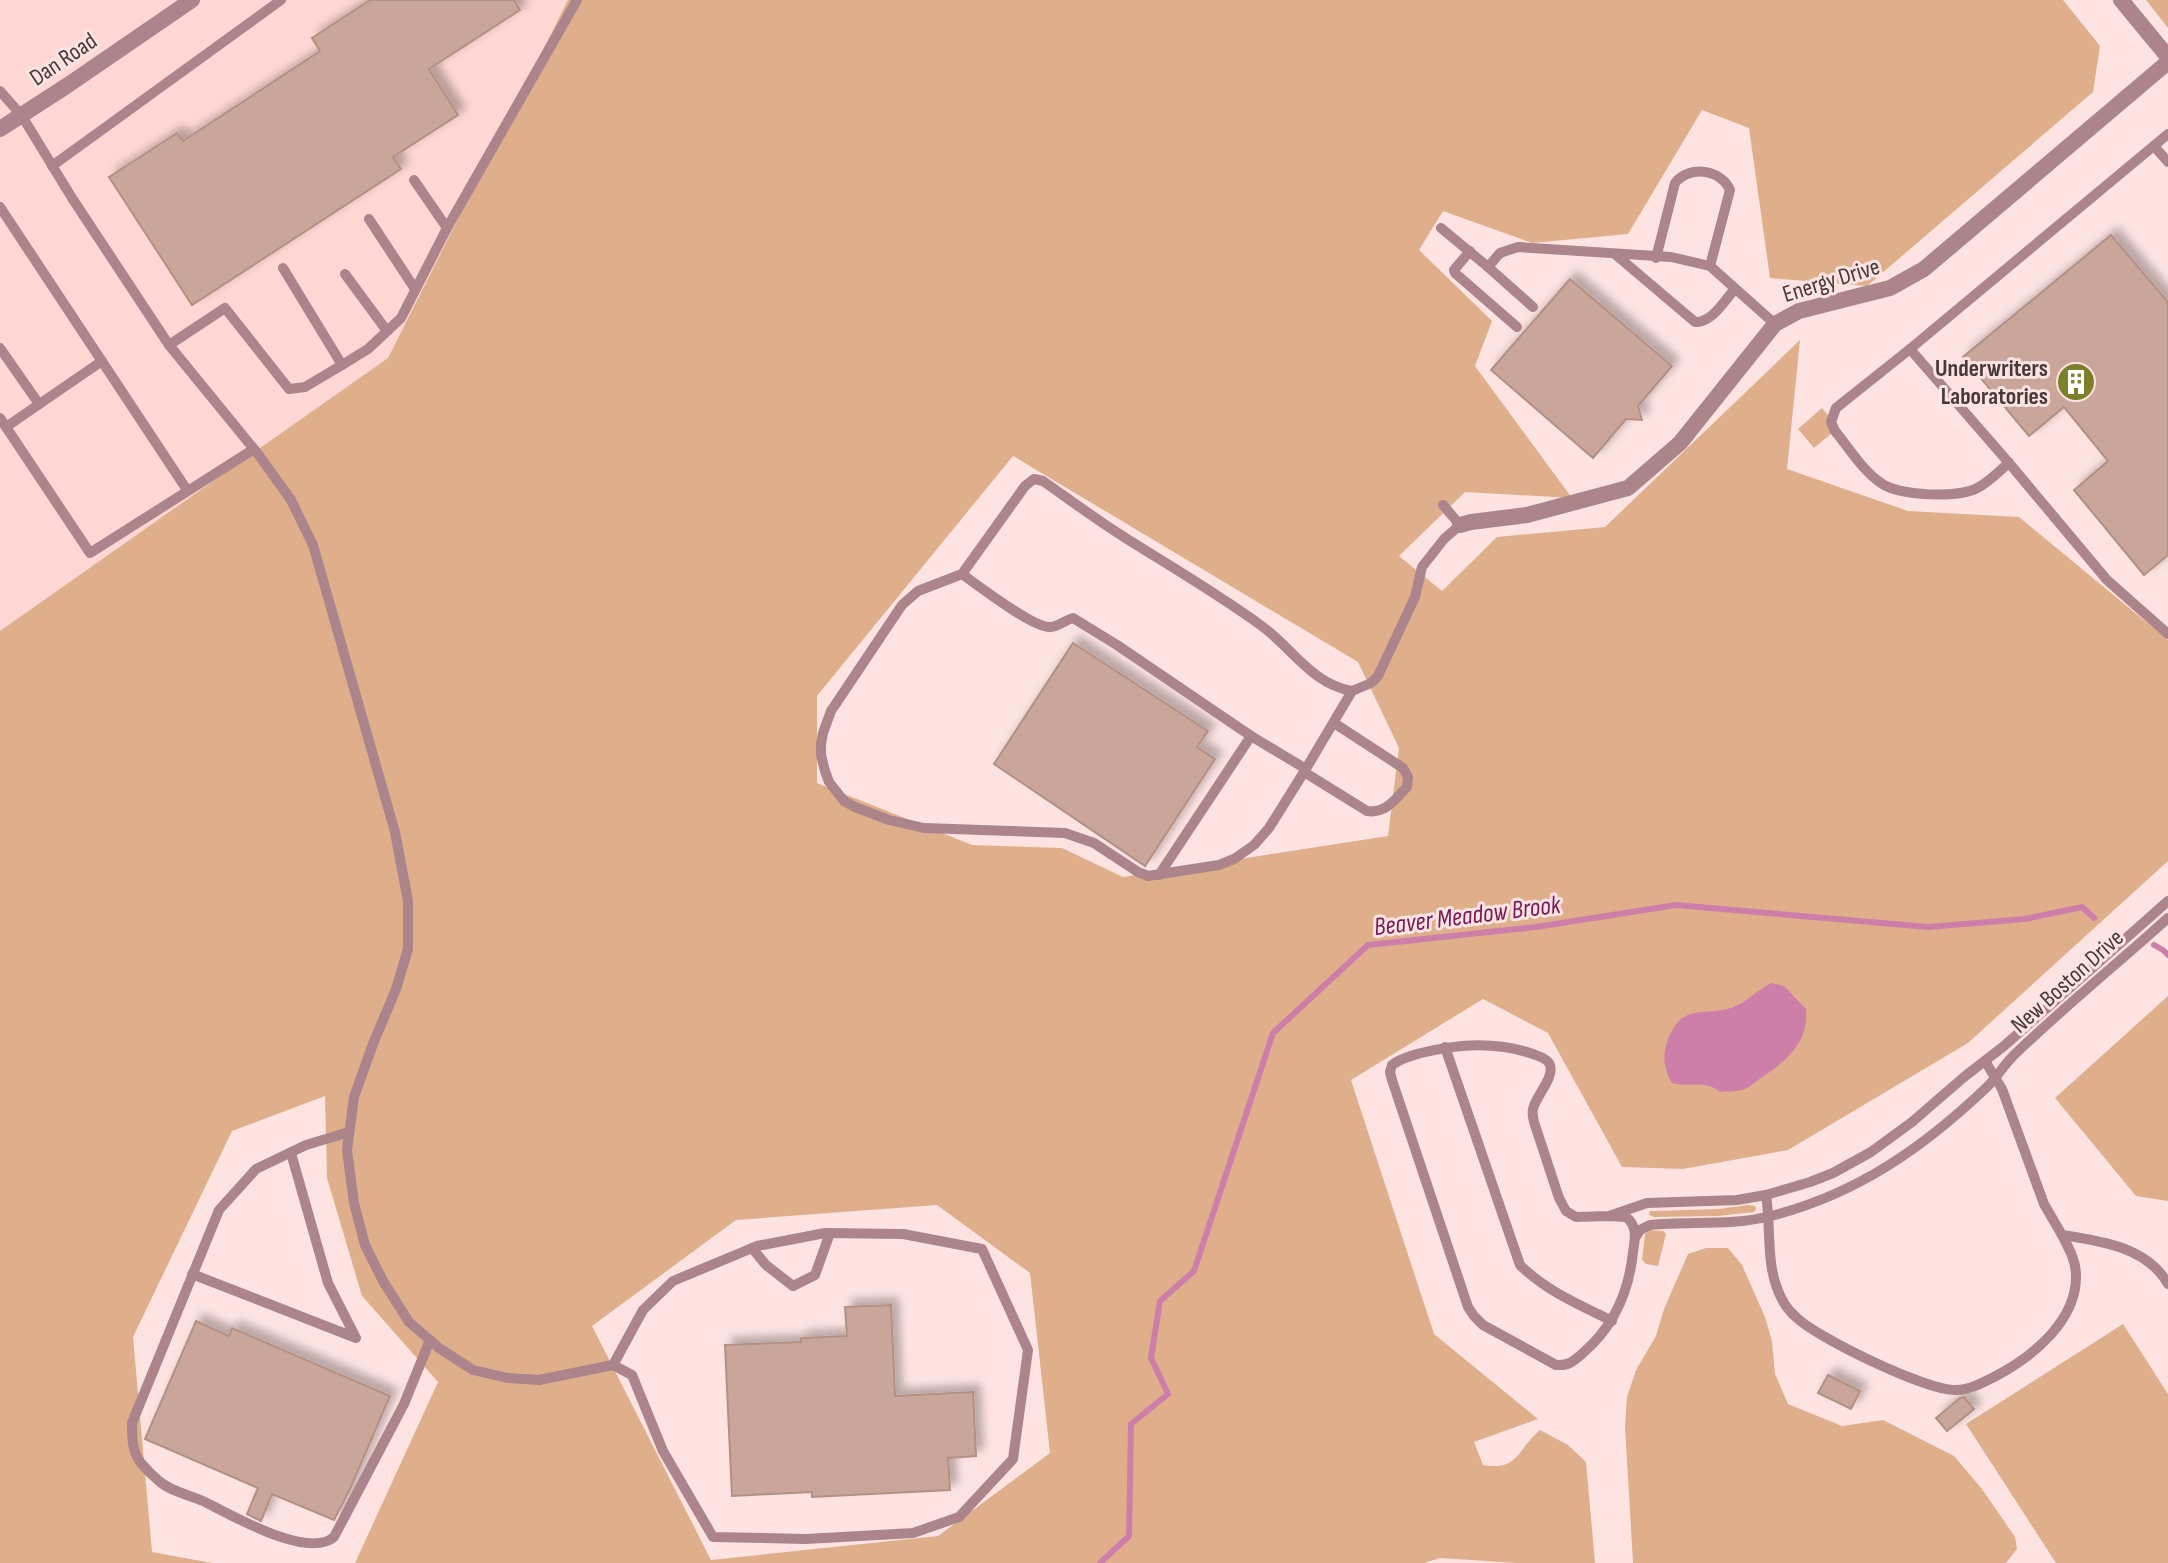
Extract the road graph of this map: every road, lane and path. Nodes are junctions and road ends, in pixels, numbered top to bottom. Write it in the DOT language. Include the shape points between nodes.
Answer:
graph roads {
  1 [pos="192,0"];
  2 [pos="281,0"];
  3 [pos="577,0"];
  4 [pos="2121,0"];
  5 [pos="2168,60"];
  6 [pos="0,91"];
  7 [pos="22,116"];
  8 [pos="0,129"];
  9 [pos="2168,134"];
  10 [pos="2154,146"];
  11 [pos="2168,162"];
  12 [pos="52,166"];
  13 [pos="414,180"];
  14 [pos="0,209"];
  15 [pos="369,219"];
  16 [pos="447,228"];
  17 [pos="1441,228"];
  18 [pos="1470,251"];
  19 [pos="1615,254"];
  20 [pos="1656,258"];
  21 [pos="1710,266"];
  22 [pos="1488,267"];
  23 [pos="283,268"];
  24 [pos="345,274"];
  25 [pos="415,289"];
  26 [pos="1735,289"];
  27 [pos="1533,307"];
  28 [pos="1775,324"];
  29 [pos="1517,327"];
  30 [pos="387,331"];
  31 [pos="169,345"];
  32 [pos="0,348"];
  33 [pos="1910,349"];
  34 [pos="102,361"];
  35 [pos="342,365"];
  36 [pos="39,404"];
  37 [pos="3,423"];
  38 [pos="254,449"];
  39 [pos="2009,463"];
  40 [pos="187,490"];
  41 [pos="1443,505"];
  42 [pos="1460,525"];
  43 [pos="962,574"];
  44 [pos="2168,634"];
  45 [pos="1352,691"];
  46 [pos="1334,723"];
  47 [pos="1251,736"];
  48 [pos="1305,771"];
  49 [pos="1159,875"];
  50 [pos="2168,901"];
  51 [pos="2168,918"];
  52 [pos="1445,1047"];
  53 [pos="1985,1061"];
  54 [pos="1996,1078"];
  55 [pos="349,1132"];
  56 [pos="291,1153"];
  57 [pos="1766,1195"];
  58 [pos="1609,1216"];
  59 [pos="1769,1216"];
  60 [pos="830,1233"];
  61 [pos="2062,1235"];
  62 [pos="1635,1238"];
  63 [pos="752,1248"];
  64 [pos="192,1274"];
  65 [pos="2168,1284"];
  66 [pos="1612,1321"];
  67 [pos="430,1340"];
  68 [pos="613,1365"];
  1 -- 7 [label="street, Dan Road"];
  2 -- 12 [label="lane"];
  3 -- 16 [label="lane"];
  4 -- 5 [label="street"];
  5 -- 28 [label="street, Energy Drive" via="1924,269 1890,288 1799,311"];
  6 -- 7 [label="lane"];
  7 -- 8 [label="street, Dan Road"];
  7 -- 12 [label="lane"];
  9 -- 10 [label="lane"];
  10 -- 11 [label="lane"];
  10 -- 33 [label="lane"];
  12 -- 31 [label="lane"];
  13 -- 16 [label="lane"];
  14 -- 34 [label="lane"];
  15 -- 25 [label="lane"];
  16 -- 25 [label="lane"];
  17 -- 18 [label="lane"];
  18 -- 22 [label="lane"];
  18 -- 29 [label="lane" via="1455,273"];
  19 -- 20 [label="lane"];
  19 -- 22 [label="lane" via="1518,247 1500,253"];
  19 -- 26 [label="lane" via="1695,322 1709,319"];
  20 -- 21 [label="lane"];
  20 -- 21 [label="lane" via="1675,183 1695,171 1720,177 1730,190"];
  21 -- 26 [label="lane"];
  22 -- 27 [label="lane"];
  23 -- 35 [label="lane"];
  24 -- 30 [label="lane"];
  25 -- 30 [label="lane" via="401,318"];
  26 -- 28 [label="lane"];
  28 -- 42 [label="street, Energy Drive" via="1680,443 1636,483 1527,515"];
  30 -- 35 [label="lane"];
  31 -- 35 [label="lane" via="225,308 289,389 305,387"];
  31 -- 38 [label="lane"];
  32 -- 36 [label="lane"];
  33 -- 39 [label="lane"];
  33 -- 39 [label="lane" via="1833,411 1832,427 1868,471 1890,488 1933,494 1975,489"];
  34 -- 36 [label="lane"];
  34 -- 40 [label="lane"];
  36 -- 37 [label="lane"];
  37 -- 40 [label="lane" via="90,553"];
  38 -- 40 [label="lane"];
  38 -- 55 [label="lane" via="291,500 313,545 395,832 408,901 408,949 354,1097"];
  39 -- 44 [label="lane" via="2107,580"];
  41 -- 42 [label="lane"];
  42 -- 45 [label="lane" via="1422,567 1415,597 1378,676"];
  43 -- 45 [label="lane" via="1025,486 1039,479 1263,626 1317,677"];
  43 -- 47 [label="lane" via="1045,628 1073,618"];
  43 -- 49 [label="lane" via="909,598 837,701 821,744 835,791 872,814 924,828 1075,835 1143,874"];
  45 -- 46 [label="lane"];
  46 -- 48 [label="lane"];
  46 -- 48 [label="lane" via="1403,768 1407,787 1384,811 1373,813"];
  47 -- 48 [label="lane"];
  47 -- 49 [label="lane"];
  48 -- 49 [label="lane" via="1269,828 1247,850 1219,865"];
  50 -- 53 [label="lane, New Boston Drive"];
  51 -- 54 [label="lane, New Boston Drive" via="2012,1057"];
  52 -- 58 [label="lane" via="1484,1044 1547,1061 1551,1074 1533,1113 1559,1198 1573,1215"];
  52 -- 66 [label="lane" via="1520,1265 1533,1278"];
  52 -- 66 [label="lane" via="1399,1060 1390,1072 1471,1313 1483,1325 1561,1365 1573,1362"];
  53 -- 54 [label="lane"];
  53 -- 57 [label="lane, New Boston Drive" via="1871,1152 1833,1173"];
  54 -- 59 [label="lane, New Boston Drive" via="1888,1167 1818,1202"];
  54 -- 61 [label="lane" via="2044,1204"];
  55 -- 56 [label="lane"];
  55 -- 67 [label="lane" via="354,1203 365,1245 409,1322"];
  56 -- 64 [label="lane" via="256,1169 219,1210"];
  56 -- 64 [label="lane" via="328,1283 356,1338"];
  57 -- 58 [label="lane, New Boston Drive" via="1647,1203"];
  57 -- 59 [label="lane"];
  58 -- 62 [label="lane" via="1629,1219"];
  59 -- 61 [label="lane" via="1772,1271 1796,1317 1875,1362 1943,1390 1965,1389 1990,1379 2030,1354 2054,1330 2076,1281 2074,1260"];
  59 -- 62 [label="lane, New Boston Drive" via="1650,1225"];
  60 -- 63 [label="lane"];
  60 -- 63 [label="lane" via="815,1275 793,1286"];
  60 -- 68 [label="lane" via="903,1234 982,1249 1022,1336 1028,1350 1013,1459 959,1517 913,1533 713,1537 663,1451 632,1375"];
  61 -- 65 [label="lane" via="2133,1251 2152,1263"];
  62 -- 66 [label="lane" via="1631,1275"];
  63 -- 68 [label="lane" via="673,1281 643,1310"];
  64 -- 67 [label="lane" via="132,1423 132,1443 139,1461 160,1483 262,1531 302,1542 334,1537 404,1404"];
  67 -- 68 [label="lane" via="473,1370 508,1378 539,1380"];
}
